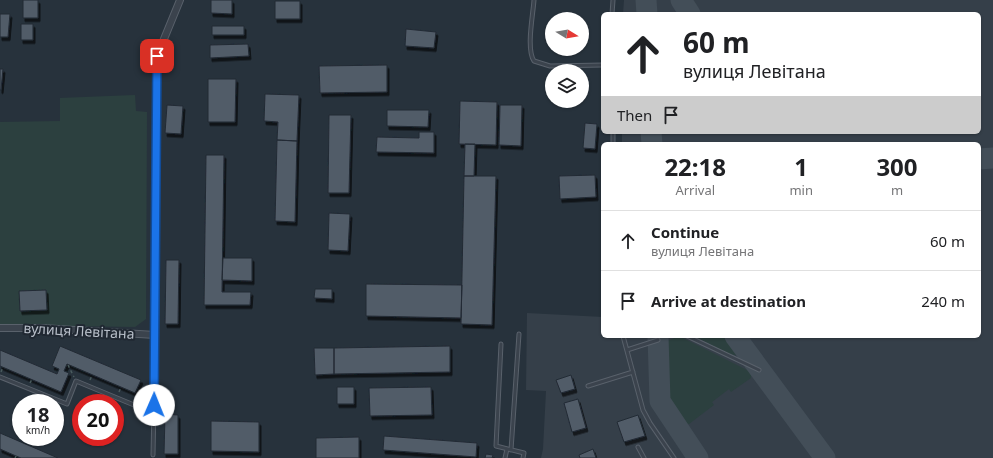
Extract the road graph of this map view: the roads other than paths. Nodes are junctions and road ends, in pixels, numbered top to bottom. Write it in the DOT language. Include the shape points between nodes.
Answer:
graph roads {
  1 [pos="180,0"];
  2 [pos="534,0"];
  3 [pos="613,0"];
  4 [pos="612,12"];
  5 [pos="601,65"];
  6 [pos="0,328"];
  7 [pos="519,334"];
  8 [pos="155,335"];
  9 [pos="624,338"];
  10 [pos="691,338"];
  11 [pos="658,340"];
  12 [pos="501,344"];
  13 [pos="627,350"];
  14 [pos="759,370"];
  15 [pos="633,372"];
  16 [pos="0,377"];
  17 [pos="588,386"];
  18 [pos="154,405"];
  19 [pos="638,446"];
  20 [pos="509,450"];
  21 [pos="153,455"];
  22 [pos="505,458"];
  23 [pos="523,458"];
  24 [pos="644,458"];
  25 [pos="674,458"];
  1 -- 8 [label="street, вулиця Левітана" via="157,56"];
  2 -- 5 [label="lane" via="530,56 534,61 550,66"];
  3 -- 4 [label="lane"];
  6 -- 8 [label="street, вулиця Левітана"];
  7 -- 20 [label="lane"];
  8 -- 18 [label="lane"];
  9 -- 13 [label="lane"];
  10 -- 14 [label="lane"];
  11 -- 13 [label="lane"];
  12 -- 20 [label="lane" via="496,446"];
  13 -- 15 [label="lane"];
  15 -- 17 [label="lane"];
  15 -- 25 [label="lane" via="643,410"];
  16 -- 18 [label="lane" via="66,404 76,381 134,405"];
  18 -- 21 [label="lane"];
  19 -- 24 [label="lane"];
  20 -- 22 [label="lane"];
  20 -- 23 [label="lane" via="524,453"];
}
